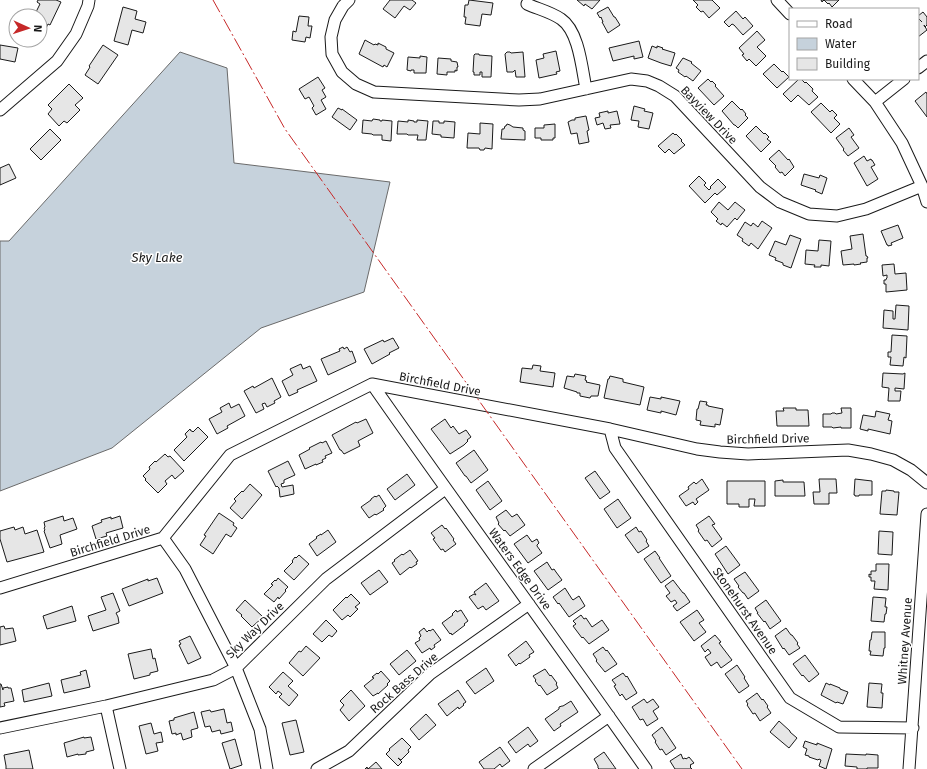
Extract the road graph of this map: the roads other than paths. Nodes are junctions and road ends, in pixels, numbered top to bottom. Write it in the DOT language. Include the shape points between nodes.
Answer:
graph roads {
  1 [pos="89,0"];
  2 [pos="349,0"];
  3 [pos="777,0"];
  4 [pos="527,4"];
  5 [pos="789,13"];
  6 [pos="927,61"];
  7 [pos="919,67"];
  8 [pos="854,80"];
  9 [pos="903,80"];
  10 [pos="586,89"];
  11 [pos="875,102"];
  12 [pos="0,110"];
  13 [pos="922,186"];
  14 [pos="927,202"];
  15 [pos="372,384"];
  16 [pos="610,429"];
  17 [pos="927,484"];
  18 [pos="445,488"];
  19 [pos="927,514"];
  20 [pos="163,538"];
  21 [pos="0,588"];
  22 [pos="529,604"];
  23 [pos="236,668"];
  24 [pos="106,706"];
  25 [pos="609,716"];
  26 [pos="0,728"];
  27 [pos="913,728"];
  28 [pos="120,769"];
  29 [pos="267,769"];
  30 [pos="317,769"];
  31 [pos="534,769"];
  32 [pos="646,769"];
  33 [pos="909,769"];
  1 -- 12 [label="street" via="76,34 56,61"];
  2 -- 10 [label="street, Bayview Drive" via="335,20 331,37 332,54 342,72 356,84 374,92 519,100 540,99"];
  3 -- 5 [label="street"];
  4 -- 10 [label="street" via="562,20 572,30"];
  6 -- 7 [label="street"];
  8 -- 11 [label="street"];
  9 -- 11 [label="street"];
  10 -- 13 [label="street, Bayview Drive" via="631,79 660,86 675,96 760,187 780,202 808,214 837,216 866,209"];
  11 -- 13 [label="street" via="902,143"];
  13 -- 14 [label="street"];
  15 -- 16 [label="street, Birchfield Drive"];
  15 -- 18 [label="street, Waters Edge Drive"];
  15 -- 20 [label="street, Birchfield Drive" via="230,455"];
  16 -- 17 [label="street, Birchfield Drive" via="720,452 748,454 848,450 893,460 911,470"];
  16 -- 27 [label="street, Stonehurst Avenue" via="615,448 790,698 839,727"];
  18 -- 22 [label="street, Waters Edge Drive"];
  18 -- 23 [label="street, Sky Way Drive" via="326,579"];
  19 -- 27 [label="street, Whitney Avenue"];
  20 -- 21 [label="street, Birchfield Drive"];
  20 -- 23 [label="street" via="186,569"];
  22 -- 25 [label="street, Waters Edge Drive"];
  22 -- 30 [label="street, Rock Bass Drive" via="430,674 349,750"];
  23 -- 24 [label="street, Sky Way Drive" via="213,680"];
  23 -- 29 [label="street" via="260,729"];
  24 -- 26 [label="street, Sky Way Drive"];
  24 -- 28 [label="street"];
  25 -- 31 [label="street"];
  25 -- 32 [label="street, Waters Edge Drive"];
  27 -- 33 [label="street, Whitney Avenue"];
}
